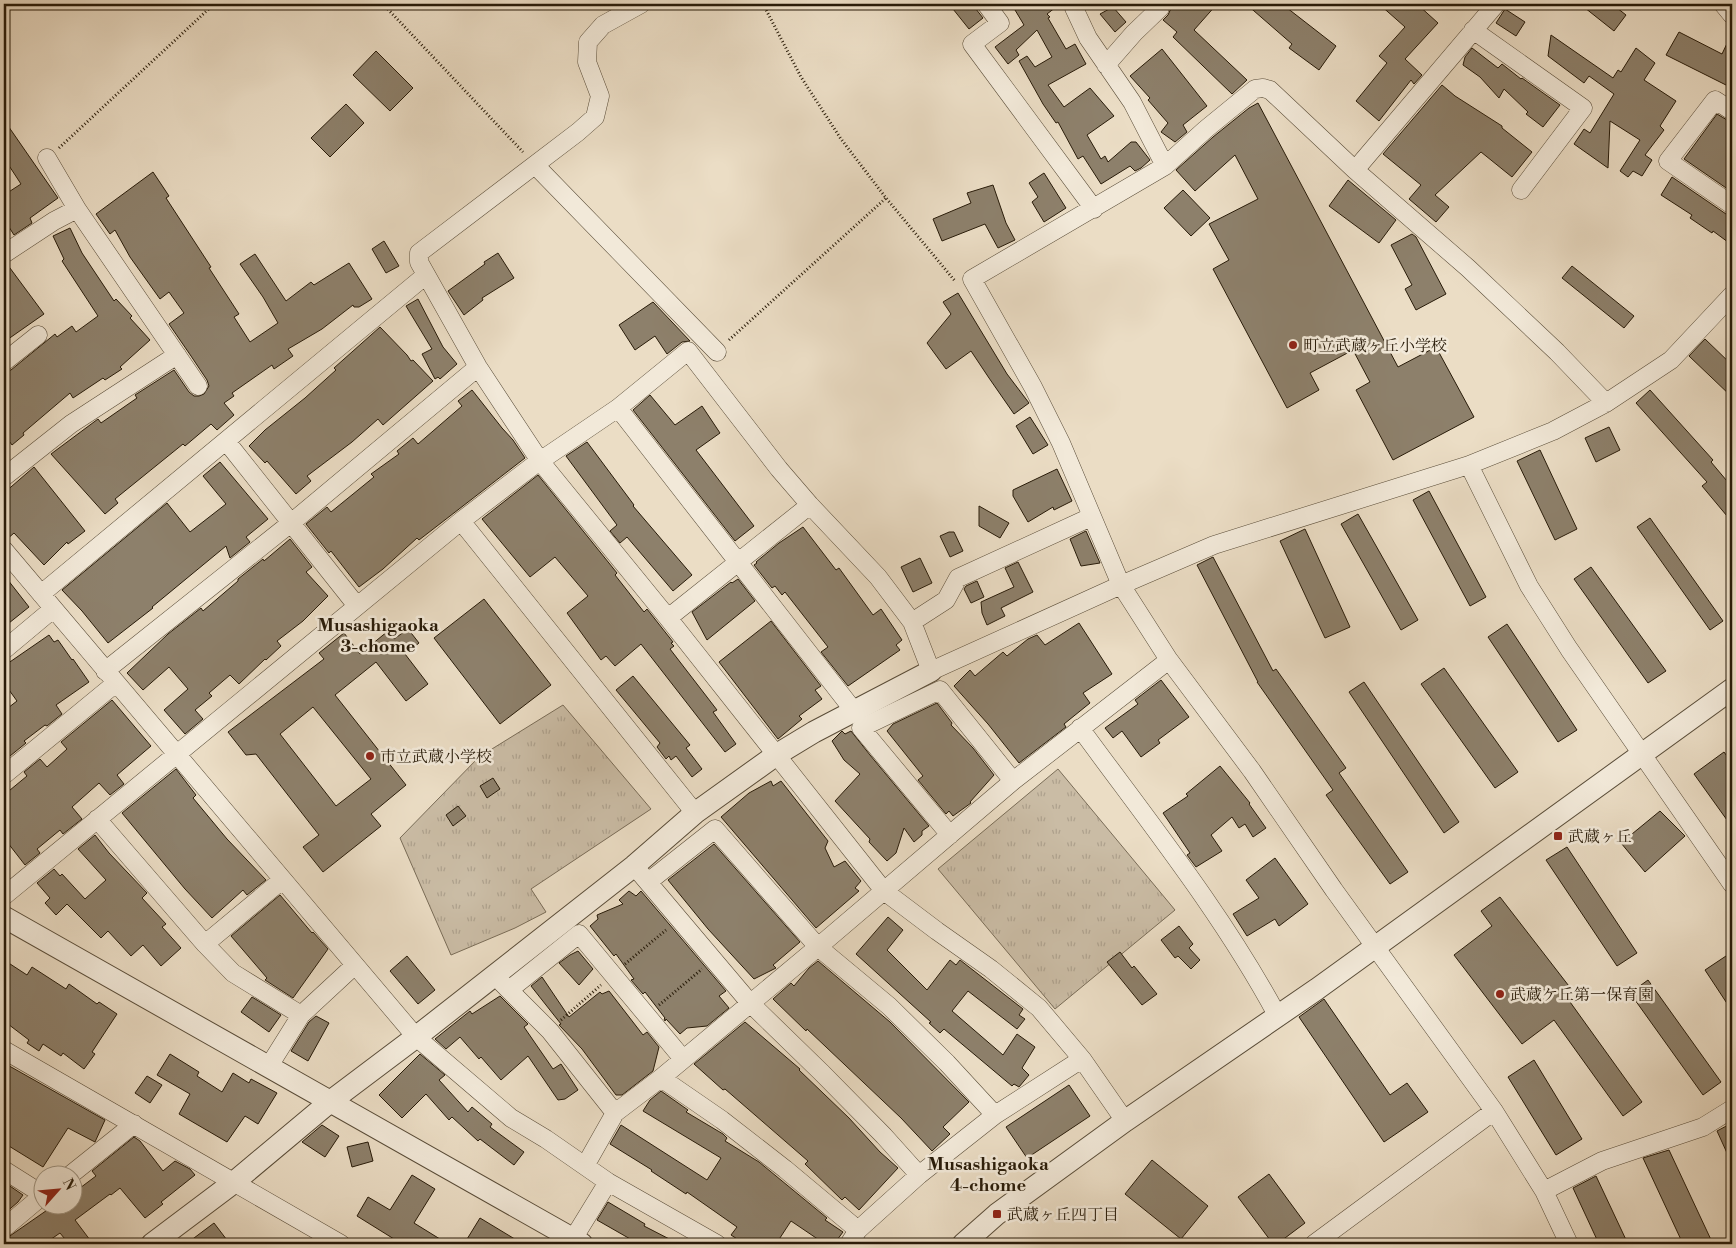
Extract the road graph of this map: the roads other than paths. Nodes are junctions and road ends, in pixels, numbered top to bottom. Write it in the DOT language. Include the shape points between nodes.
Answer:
graph roads {
  1 [pos="641,4"];
  2 [pos="986,4"];
  3 [pos="1077,4"];
  4 [pos="1496,4"];
  5 [pos="1723,4"];
  6 [pos="1160,8"];
  7 [pos="1732,15"];
  8 [pos="1473,30"];
  9 [pos="1106,65"];
  10 [pos="1732,111"];
  11 [pos="48,158"];
  12 [pos="535,165"];
  13 [pos="1165,166"];
  14 [pos="1355,170"];
  15 [pos="1521,190"];
  16 [pos="1732,205"];
  17 [pos="78,209"];
  18 [pos="1094,209"];
  19 [pos="4,254"];
  20 [pos="426,275"];
  21 [pos="1732,295"];
  22 [pos="38,335"];
  23 [pos="716,352"];
  24 [pos="177,355"];
  25 [pos="4,362"];
  26 [pos="478,367"];
  27 [pos="198,386"];
  28 [pos="1606,403"];
  29 [pos="618,408"];
  30 [pos="226,441"];
  31 [pos="540,461"];
  32 [pos="1469,465"];
  33 [pos="4,477"];
  34 [pos="810,505"];
  35 [pos="1091,517"];
  36 [pos="461,521"];
  37 [pos="292,523"];
  38 [pos="4,550"];
  39 [pos="738,562"];
  40 [pos="1120,585"];
  41 [pos="41,594"];
  42 [pos="357,606"];
  43 [pos="54,609"];
  44 [pos="668,618"];
  45 [pos="912,622"];
  46 [pos="4,650"];
  47 [pos="1170,660"];
  48 [pos="931,671"];
  49 [pos="110,677"];
  50 [pos="1732,689"];
  51 [pos="854,711"];
  52 [pos="1080,728"];
  53 [pos="176,754"];
  54 [pos="1643,754"];
  55 [pos="776,755"];
  56 [pos="4,775"];
  57 [pos="1013,781"];
  58 [pos="696,813"];
  59 [pos="97,819"];
  60 [pos="950,835"];
  61 [pos="634,866"];
  62 [pos="282,880"];
  63 [pos="648,882"];
  64 [pos="1732,884"];
  65 [pos="884,891"];
  66 [pos="4,896"];
  67 [pos="4,917"];
  68 [pos="206,944"];
  69 [pos="1376,945"];
  70 [pos="818,947"];
  71 [pos="355,965"];
  72 [pos="502,983"];
  73 [pos="750,1003"];
  74 [pos="301,1015"];
  75 [pos="1277,1015"];
  76 [pos="416,1037"];
  77 [pos="4,1050"];
  78 [pos="683,1059"];
  79 [pos="1082,1059"];
  80 [pos="269,1066"];
  81 [pos="661,1078"];
  82 [pos="331,1101"];
  83 [pos="1732,1109"];
  84 [pos="1494,1111"];
  85 [pos="615,1113"];
  86 [pos="995,1115"];
  87 [pos="1125,1121"];
  88 [pos="134,1124"];
  89 [pos="82,1166"];
  90 [pos="585,1166"];
  91 [pos="4,1170"];
  92 [pos="919,1175"];
  93 [pos="608,1182"];
  94 [pos="233,1183"];
  95 [pos="32,1188"];
  96 [pos="1544,1191"];
  97 [pos="32,1204"];
  98 [pos="4,1228"];
  99 [pos="853,1237"];
  100 [pos="329,1242"];
  101 [pos="575,1242"];
  102 [pos="152,1244"];
  103 [pos="717,1244"];
  104 [pos="963,1244"];
  105 [pos="1314,1244"];
  106 [pos="1569,1244"];
  1 -- 12 [label="street" via="602,25 588,42 587,62 600,96 595,117"];
  2 -- 18 [label="street" via="1000,23 972,44"];
  3 -- 9 [label="street" via="1074,8 1088,38"];
  4 -- 8 [label="street"];
  5 -- 7 [label="street"];
  6 -- 9 [label="street"];
  8 -- 14 [label="street"];
  8 -- 15 [label="street" via="1583,108"];
  9 -- 13 [label="street" via="1132,102"];
  10 -- 16 [label="street" via="1715,100 1668,161"];
  11 -- 17 [label="street"];
  12 -- 20 [label="street" via="419,253 419,262"];
  12 -- 23 [label="street"];
  13 -- 14 [label="street" via="1255,89 1263,88 1270,90"];
  13 -- 18 [label="street"];
  14 -- 28 [label="street" via="1468,268"];
  17 -- 19 [label="street"];
  17 -- 24 [label="street"];
  18 -- 35 [label="street" via="972,279 1033,387"];
  20 -- 26 [label="street"];
  20 -- 30 [label="street"];
  21 -- 28 [label="street" via="1671,360"];
  22 -- 25 [label="street"];
  24 -- 27 [label="street"];
  24 -- 33 [label="street" via="71,424"];
  26 -- 31 [label="street"];
  26 -- 37 [label="street"];
  28 -- 32 [label="street" via="1553,431"];
  29 -- 31 [label="street"];
  29 -- 34 [label="street" via="688,351"];
  29 -- 39 [label="street"];
  30 -- 37 [label="street"];
  30 -- 41 [label="street"];
  31 -- 36 [label="street"];
  31 -- 44 [label="street"];
  32 -- 40 [label="street" via="1214,545"];
  32 -- 54 [label="street" via="1529,586"];
  34 -- 39 [label="street"];
  34 -- 45 [label="street" via="878,577"];
  35 -- 40 [label="street"];
  35 -- 45 [label="street" via="958,578 946,600"];
  36 -- 42 [label="street"];
  36 -- 58 [label="street"];
  37 -- 42 [label="street"];
  37 -- 49 [label="street"];
  38 -- 41 [label="street"];
  39 -- 44 [label="street"];
  39 -- 51 [label="street"];
  40 -- 47 [label="street"];
  40 -- 48 [label="street"];
  41 -- 43 [label="street"];
  42 -- 53 [label="street"];
  43 -- 46 [label="street"];
  43 -- 49 [label="street"];
  44 -- 55 [label="street"];
  45 -- 48 [label="street"];
  47 -- 52 [label="street"];
  47 -- 69 [label="street"];
  48 -- 51 [label="street"];
  49 -- 53 [label="street"];
  49 -- 56 [label="street"];
  50 -- 54 [label="street"];
  51 -- 55 [label="street"];
  52 -- 57 [label="street"];
  52 -- 75 [label="street" via="1207,902 1255,974"];
  53 -- 59 [label="street"];
  53 -- 62 [label="street"];
  54 -- 64 [label="street"];
  54 -- 69 [label="street"];
  55 -- 58 [label="street"];
  55 -- 65 [label="street"];
  57 -- 60 [label="street"];
  57 -- 60 [label="street" via="940,690 861,728"];
  58 -- 61 [label="street"];
  59 -- 66 [label="street"];
  59 -- 68 [label="street"];
  60 -- 65 [label="street"];
  61 -- 63 [label="street"];
  61 -- 72 [label="street"];
  62 -- 68 [label="street"];
  62 -- 71 [label="street"];
  63 -- 70 [label="street" via="715,830"];
  63 -- 73 [label="street"];
  65 -- 70 [label="street"];
  65 -- 79 [label="street" via="1039,1008"];
  67 -- 80 [label="street"];
  68 -- 74 [label="street" via="233,973"];
  69 -- 75 [label="street"];
  69 -- 84 [label="street"];
  70 -- 73 [label="street"];
  70 -- 86 [label="street" via="890,1006"];
  71 -- 74 [label="street"];
  71 -- 76 [label="street"];
  72 -- 76 [label="street"];
  72 -- 78 [label="street" via="579,934"];
  72 -- 85 [label="street" via="550,1031"];
  73 -- 78 [label="street"];
  73 -- 92 [label="street"];
  74 -- 80 [label="street"];
  75 -- 87 [label="street"];
  76 -- 82 [label="street"];
  76 -- 90 [label="street" via="511,1118"];
  77 -- 88 [label="street"];
  78 -- 81 [label="street"];
  79 -- 86 [label="street"];
  79 -- 87 [label="street"];
  80 -- 82 [label="street"];
  81 -- 85 [label="street"];
  81 -- 99 [label="street" via="729,1125"];
  82 -- 94 [label="street"];
  82 -- 101 [label="street"];
  83 -- 96 [label="street" via="1703,1127 1602,1161"];
  84 -- 96 [label="street"];
  84 -- 105 [label="street"];
  85 -- 90 [label="street"];
  86 -- 92 [label="street"];
  87 -- 104 [label="street" via="997,1214"];
  88 -- 89 [label="street"];
  88 -- 94 [label="street"];
  90 -- 93 [label="street"];
  91 -- 95 [label="street"];
  92 -- 99 [label="street"];
  93 -- 101 [label="street"];
  93 -- 103 [label="street"];
  94 -- 100 [label="street"];
  94 -- 102 [label="street"];
  96 -- 106 [label="street"];
  97 -- 98 [label="street"];
}
